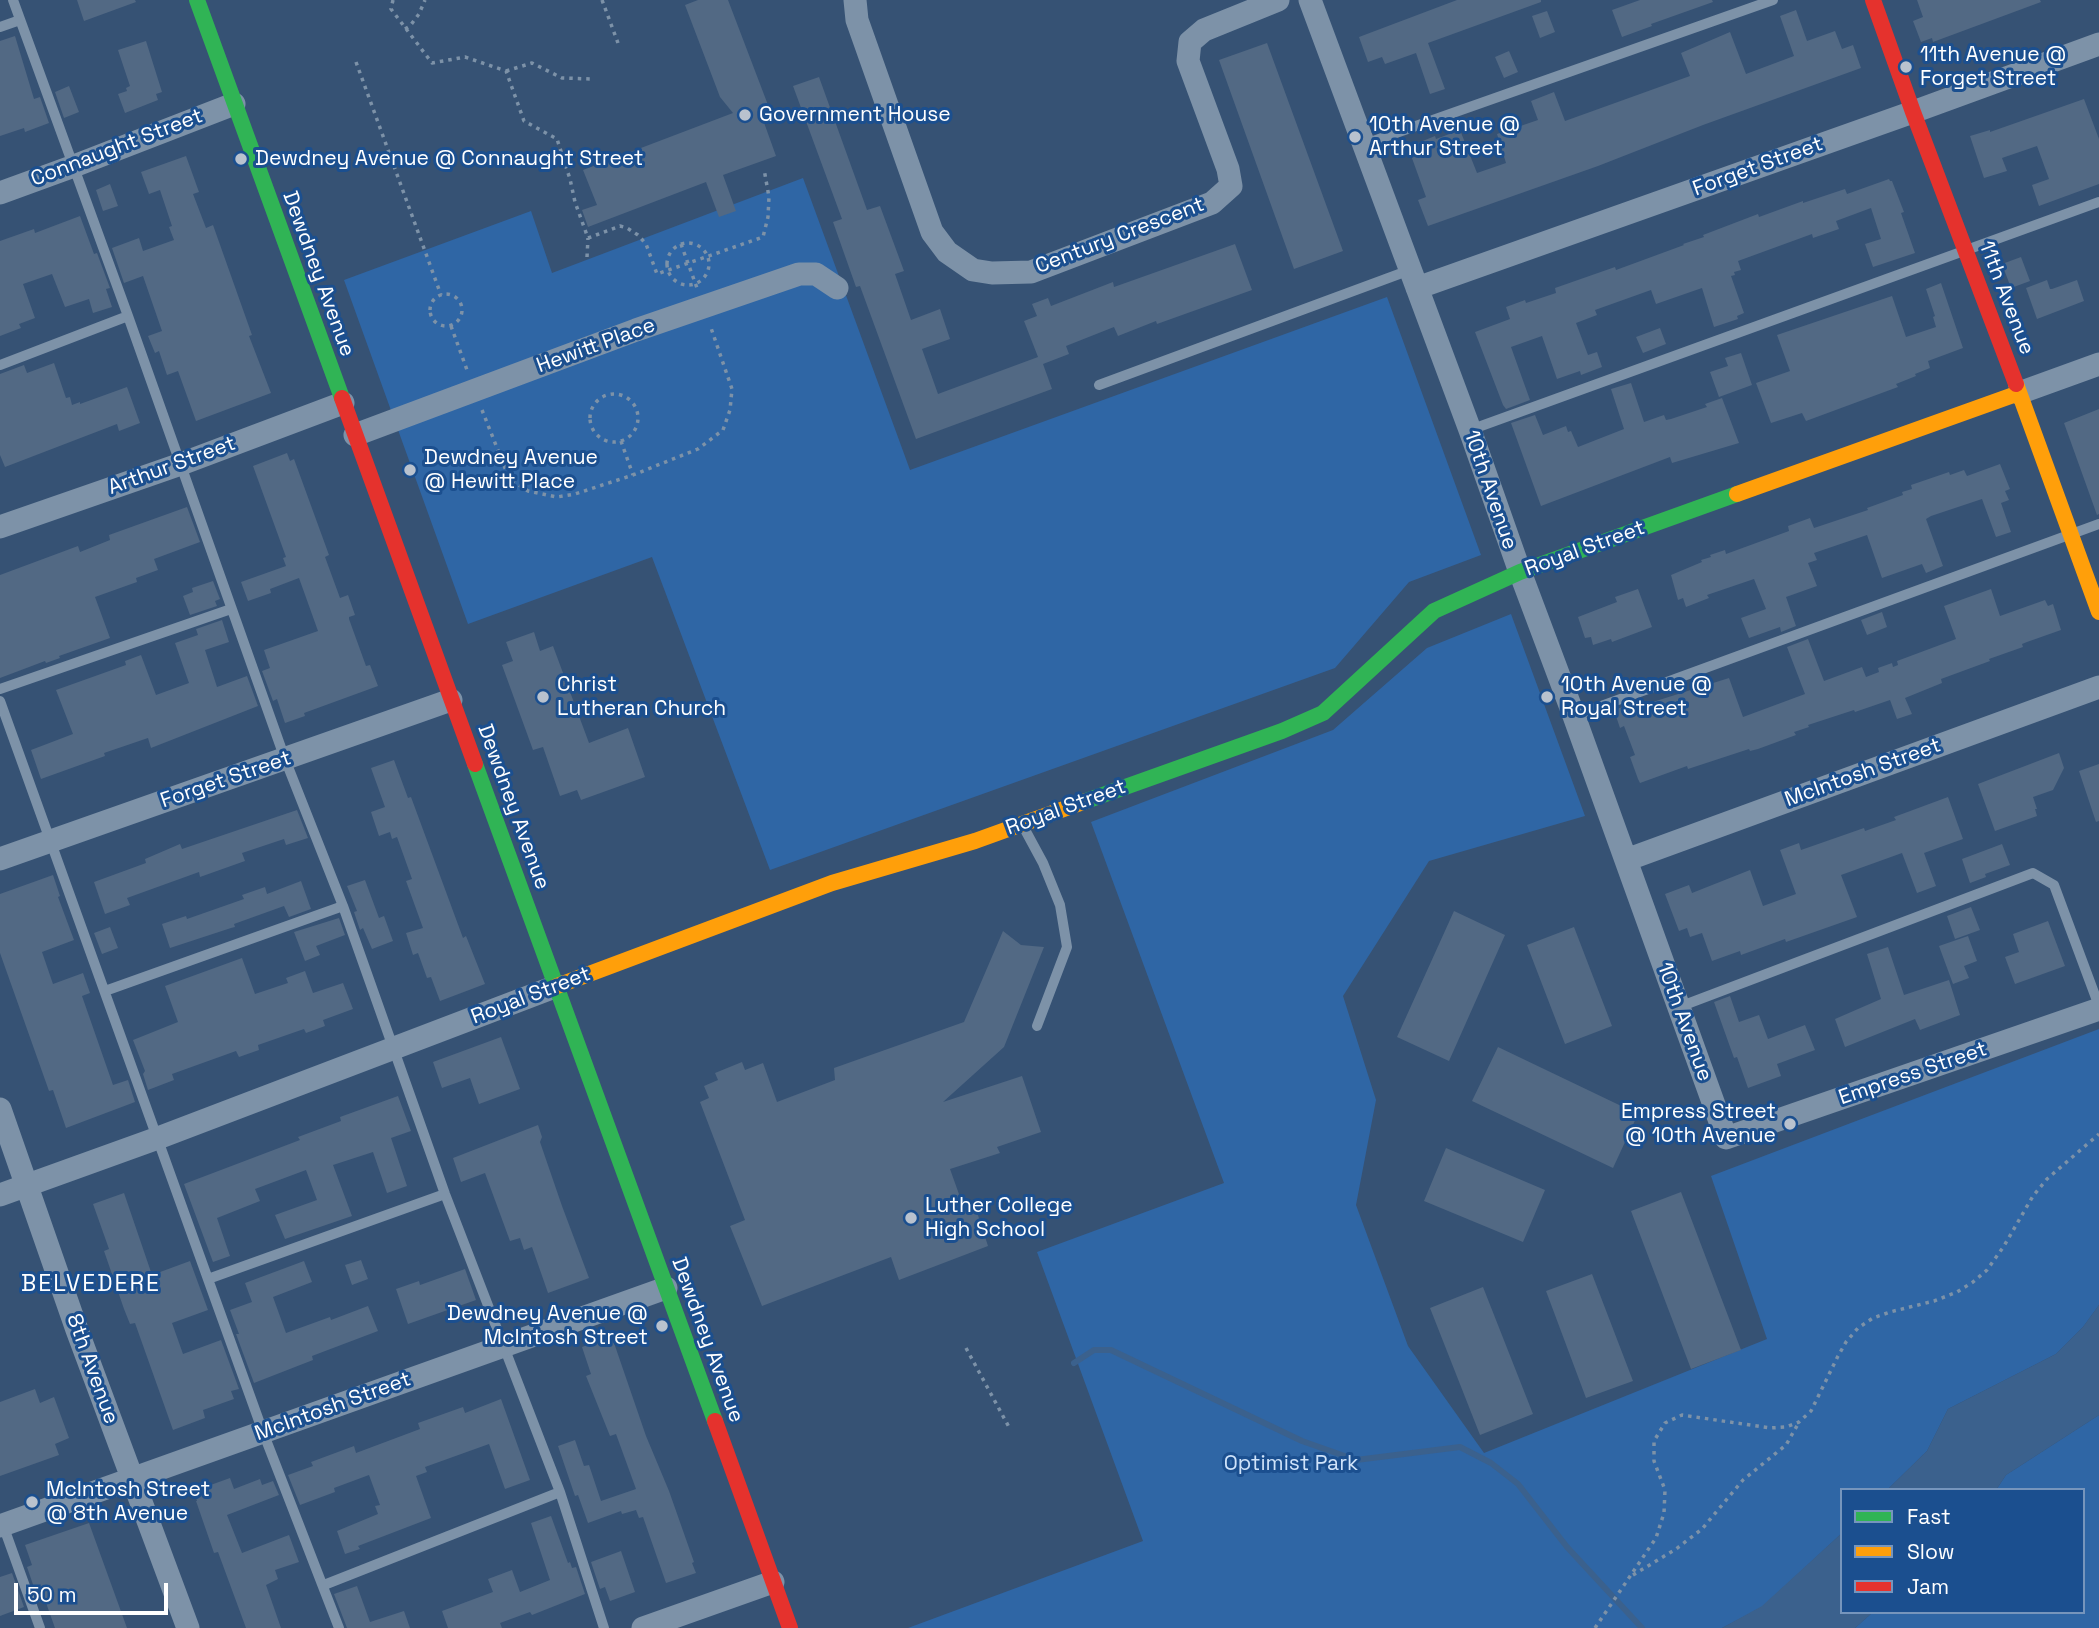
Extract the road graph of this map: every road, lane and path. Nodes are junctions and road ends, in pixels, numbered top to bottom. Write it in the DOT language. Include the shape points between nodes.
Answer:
graph roads {
  1 [pos="13,0"];
  2 [pos="197,0"];
  3 [pos="393,0"];
  4 [pos="425,0"];
  5 [pos="602,0"];
  6 [pos="855,0"];
  7 [pos="1278,0"];
  8 [pos="1311,0"];
  9 [pos="1773,0"];
  10 [pos="1873,0"];
  11 [pos="20,20"];
  12 [pos="0,27"];
  13 [pos="405,29"];
  14 [pos="618,43"];
  15 [pos="2099,44"];
  16 [pos="356,62"];
  17 [pos="506,71"];
  18 [pos="592,79"];
  19 [pos="234,104"];
  20 [pos="1913,112"];
  21 [pos="1362,145"];
  22 [pos="74,166"];
  23 [pos="764,169"];
  24 [pos="0,192"];
  25 [pos="2099,202"];
  26 [pos="588,238"];
  27 [pos="681,244"];
  28 [pos="1966,251"];
  29 [pos="587,257"];
  30 [pos="708,257"];
  31 [pos="688,264"];
  32 [pos="668,270"];
  33 [pos="1414,279"];
  34 [pos="695,284"];
  35 [pos="837,288"];
  36 [pos="441,295"];
  37 [pos="704,308"];
  38 [pos="128,316"];
  39 [pos="451,326"];
  40 [pos="2099,364"];
  41 [pos="0,365"];
  42 [pos="1099,385"];
  43 [pos="475,390"];
  44 [pos="2020,393"];
  45 [pos="343,403"];
  46 [pos="1470,430"];
  47 [pos="355,435"];
  48 [pos="621,441"];
  49 [pos="180,464"];
  50 [pos="633,475"];
  51 [pos="2099,524"];
  52 [pos="0,527"];
  53 [pos="2071,535"];
  54 [pos="1520,572"];
  55 [pos="231,610"];
  56 [pos="2099,612"];
  57 [pos="2099,687"];
  58 [pos="0,689"];
  59 [pos="451,700"];
  60 [pos="0,701"];
  61 [pos="1574,716"];
  62 [pos="285,759"];
  63 [pos="1022,824"];
  64 [pos="51,841"];
  65 [pos="0,859"];
  66 [pos="1626,860"];
  67 [pos="343,906"];
  68 [pos="556,986"];
  69 [pos="105,991"];
  70 [pos="1679,1007"];
  71 [pos="2099,1007"];
  72 [pos="1037,1026"];
  73 [pos="393,1049"];
  74 [pos="0,1110"];
  75 [pos="2099,1134"];
  76 [pos="158,1138"];
  77 [pos="1726,1138"];
  78 [pos="27,1185"];
  79 [pos="445,1194"];
  80 [pos="0,1195"];
  81 [pos="208,1279"];
  82 [pos="666,1288"];
  83 [pos="502,1346"];
  84 [pos="966,1348"];
  85 [pos="1799,1422"];
  86 [pos="1010,1429"];
  87 [pos="262,1432"];
  88 [pos="133,1479"];
  89 [pos="560,1492"];
  90 [pos="1,1526"];
  91 [pos="1630,1577"];
  92 [pos="773,1582"];
  93 [pos="324,1585"];
  94 [pos="40,1628"];
  95 [pos="188,1628"];
  96 [pos="339,1628"];
  97 [pos="604,1628"];
  98 [pos="643,1628"];
  99 [pos="790,1628"];
  100 [pos="1595,1628"];
  1 -- 11 [label="lane"];
  2 -- 19 [label="street, Dewdney Avenue"];
  3 -- 13 [label="path" via="391,9"];
  4 -- 13 [label="path"];
  5 -- 14 [label="path"];
  6 -- 7 [label="street, Century Crescent" via="857,20 932,232 947,252 972,270 1031,272 1212,203 1231,186 1188,61 1190,42 1203,30"];
  8 -- 21 [label="street, 10th Avenue"];
  9 -- 21 [label="lane"];
  10 -- 20 [label="street, 11th Avenue"];
  11 -- 12 [label="lane"];
  11 -- 22 [label="lane"];
  13 -- 17 [label="path" via="432,63 465,57"];
  15 -- 20 [label="street, Forget Street"];
  16 -- 36 [label="path"];
  17 -- 18 [label="path" via="533,63 562,78"];
  17 -- 26 [label="path" via="524,121 557,139"];
  19 -- 22 [label="street, Connaught Street"];
  19 -- 45 [label="street, Dewdney Avenue"];
  20 -- 28 [label="street, 11th Avenue"];
  20 -- 33 [label="street, Forget Street"];
  21 -- 33 [label="street, 10th Avenue"];
  22 -- 24 [label="street, Connaught Street"];
  22 -- 38 [label="lane"];
  23 -- 30 [label="path" via="769,197 763,237"];
  25 -- 28 [label="lane"];
  26 -- 29 [label="path"];
  26 -- 32 [label="path" via="620,226 627,228 646,244 657,274"];
  27 -- 30 [label="path" via="697,245"];
  27 -- 31 [label="path"];
  27 -- 32 [label="path" via="669,254"];
  28 -- 44 [label="street, 11th Avenue"];
  28 -- 46 [label="lane"];
  30 -- 31 [label="path"];
  30 -- 34 [label="path" via="707,273"];
  31 -- 32 [label="path"];
  31 -- 34 [label="path"];
  32 -- 34 [label="path" via="679,283"];
  33 -- 42 [label="lane"];
  33 -- 46 [label="street, 10th Avenue"];
  34 -- 37 [label="path"];
  35 -- 37 [label="street, Hewitt Place" via="816,274 799,274"];
  36 -- 39 [label="path" via="432,303 431,315 439,324"];
  36 -- 39 [label="path" via="457,298 461,305 463,313"];
  37 -- 43 [label="street, Hewitt Place"];
  37 -- 50 [label="path" via="732,389 723,430 698,449"];
  38 -- 41 [label="lane"];
  38 -- 49 [label="lane"];
  39 -- 43 [label="path"];
  40 -- 44 [label="street, Royal Street"];
  43 -- 47 [label="street, Hewitt Place"];
  43 -- 50 [label="path" via="505,468 514,482 528,491 557,497"];
  44 -- 53 [label="street, 11th Avenue"];
  44 -- 54 [label="street, Royal Street"];
  45 -- 47 [label="street, Dewdney Avenue"];
  45 -- 49 [label="street, Arthur Street"];
  46 -- 54 [label="street, 10th Avenue"];
  47 -- 59 [label="street, Dewdney Avenue"];
  48 -- 48 [label="path" via="633,433 639,416 624,395 607,394 593,405 591,426 601,438"];
  48 -- 50 [label="path"];
  49 -- 52 [label="street, Arthur Street"];
  49 -- 55 [label="lane"];
  51 -- 53 [label="lane"];
  53 -- 56 [label="street, 11th Avenue"];
  53 -- 61 [label="lane"];
  54 -- 61 [label="street, 10th Avenue"];
  54 -- 63 [label="street, Royal Street" via="1434,611 1323,713"];
  55 -- 58 [label="lane"];
  55 -- 62 [label="lane"];
  57 -- 66 [label="street, McIntosh Street"];
  59 -- 62 [label="street, Forget Street"];
  59 -- 68 [label="street, Dewdney Avenue"];
  60 -- 64 [label="lane"];
  61 -- 66 [label="street, 10th Avenue"];
  62 -- 64 [label="street, Forget Street"];
  62 -- 67 [label="lane"];
  63 -- 68 [label="street, Royal Street" via="832,883"];
  63 -- 72 [label="lane" via="1060,905 1067,947"];
  64 -- 65 [label="street, Forget Street"];
  64 -- 69 [label="lane"];
  66 -- 70 [label="street, 10th Avenue"];
  67 -- 69 [label="lane"];
  67 -- 73 [label="lane"];
  68 -- 73 [label="street, Royal Street"];
  68 -- 82 [label="street, Dewdney Avenue"];
  69 -- 76 [label="lane"];
  70 -- 71 [label="lane" via="2033,873 2054,885"];
  70 -- 77 [label="street, 10th Avenue"];
  71 -- 77 [label="street, Empress Street"];
  73 -- 76 [label="street, Royal Street"];
  73 -- 79 [label="lane"];
  74 -- 78 [label="street, 8th Avenue"];
  75 -- 85 [label="path" via="2040,1187 2004,1247 1973,1282 1934,1301 1873,1318 1858,1328 1838,1356 1811,1411"];
  76 -- 78 [label="street, Royal Street"];
  76 -- 81 [label="lane"];
  78 -- 80 [label="street, Royal Street"];
  78 -- 88 [label="street, 8th Avenue"];
  79 -- 81 [label="lane"];
  79 -- 83 [label="lane"];
  81 -- 87 [label="lane"];
  82 -- 83 [label="street, McIntosh Street"];
  82 -- 92 [label="street, Dewdney Avenue"];
  83 -- 87 [label="street, McIntosh Street"];
  83 -- 89 [label="lane"];
  84 -- 86 [label="path"];
  85 -- 91 [label="path" via="1786,1445 1743,1480 1702,1529"];
  85 -- 91 [label="path" via="1770,1428 1682,1415 1665,1423 1654,1441 1654,1461 1665,1490 1664,1513 1656,1538"];
  87 -- 88 [label="street, McIntosh Street"];
  87 -- 93 [label="lane"];
  88 -- 90 [label="street, McIntosh Street"];
  88 -- 95 [label="street, 8th Avenue"];
  89 -- 93 [label="lane"];
  89 -- 97 [label="lane"];
  90 -- 94 [label="lane"];
  91 -- 100 [label="path"];
  92 -- 98 [label="street"];
  92 -- 99 [label="street, Dewdney Avenue"];
  93 -- 96 [label="lane"];
}
